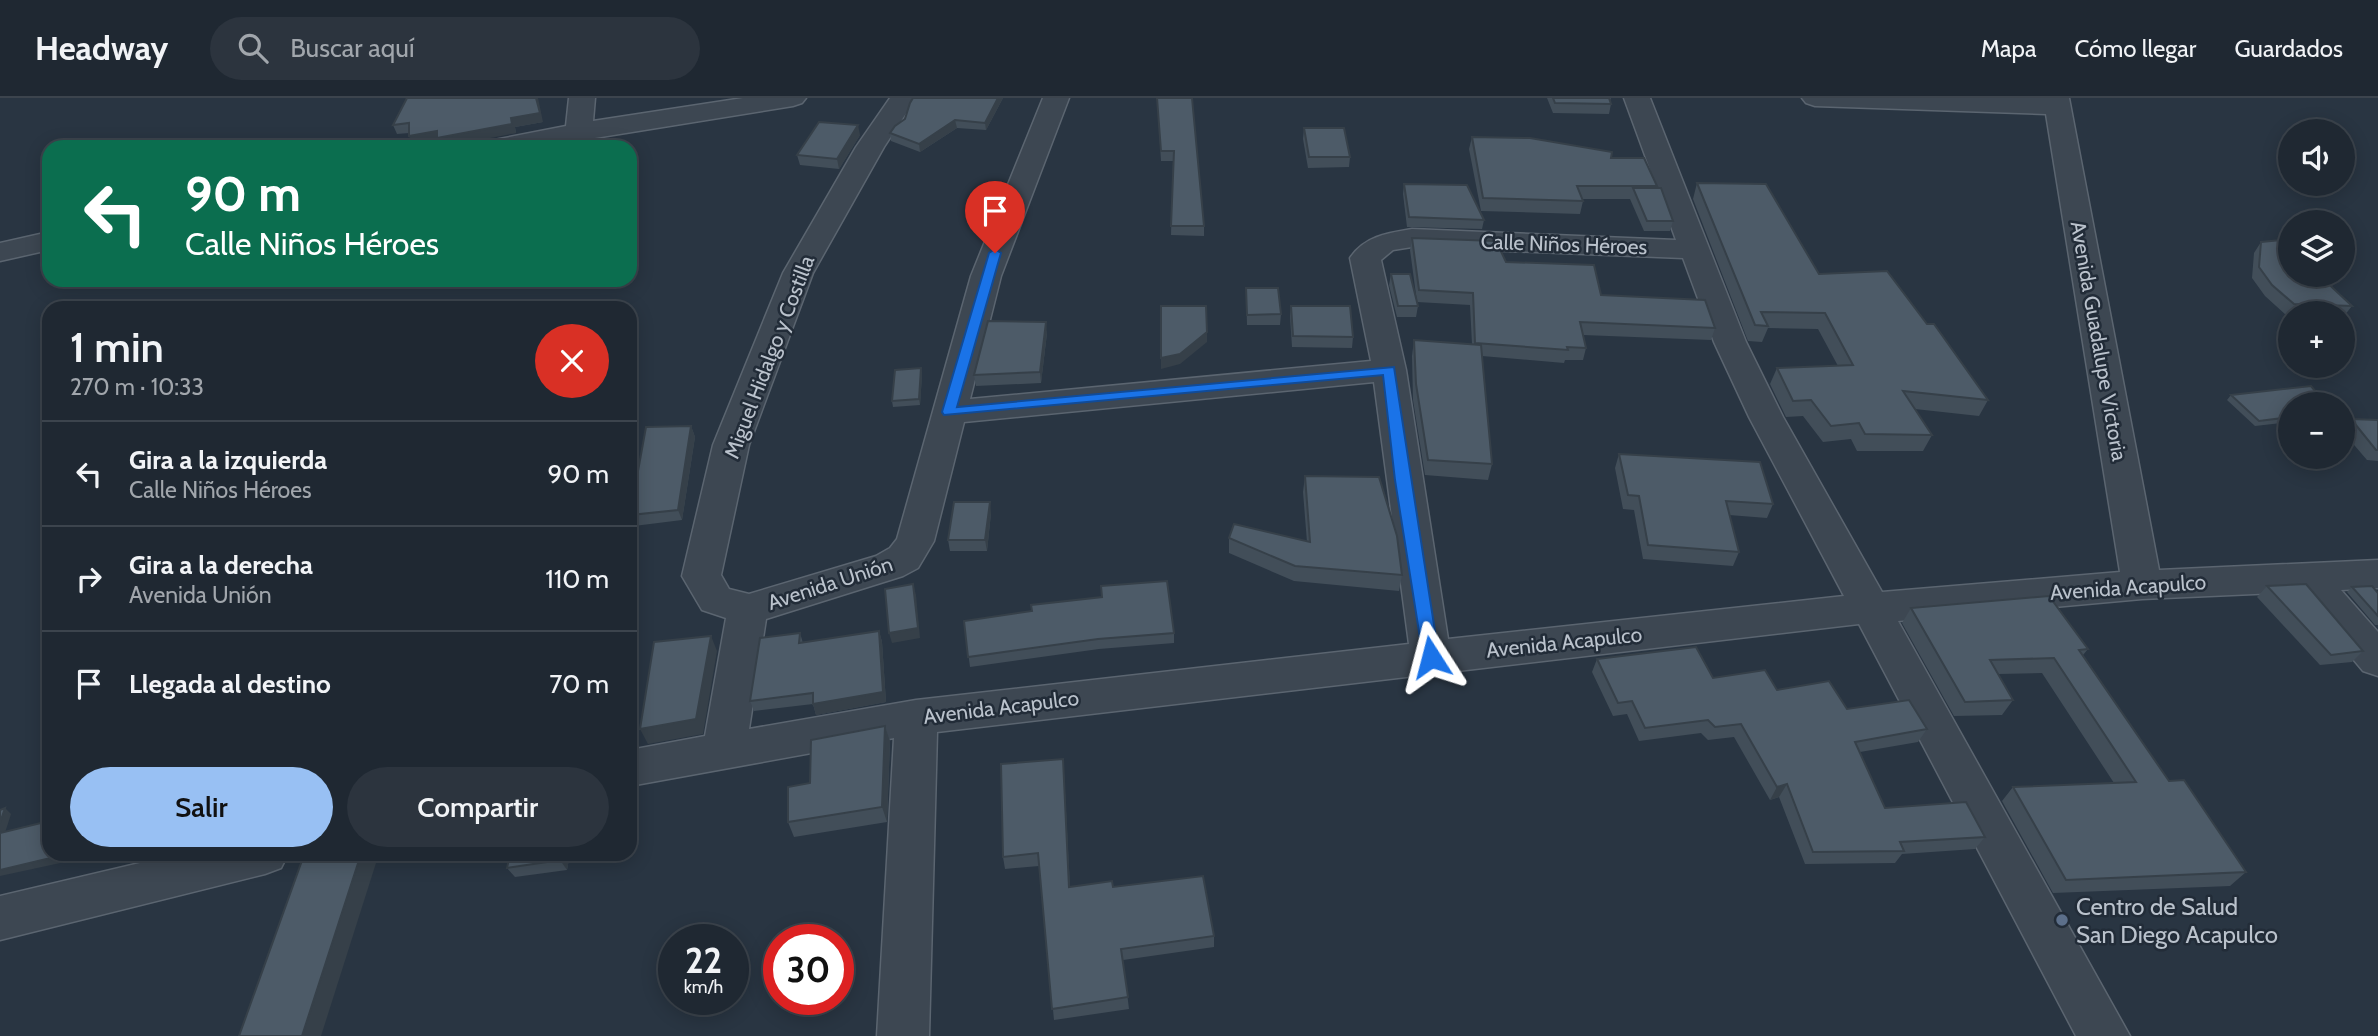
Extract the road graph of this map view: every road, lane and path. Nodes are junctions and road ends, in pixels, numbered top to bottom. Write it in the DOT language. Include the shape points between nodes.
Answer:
graph roads {
  1 [pos="582,98"];
  2 [pos="793,98"];
  3 [pos="903,98"];
  4 [pos="1056,98"];
  5 [pos="1637,98"];
  6 [pos="1815,98"];
  7 [pos="1896,101"];
  8 [pos="2057,103"];
  9 [pos="579,131"];
  10 [pos="534,140"];
  11 [pos="42,243"];
  12 [pos="1694,250"];
  13 [pos="0,252"];
  14 [pos="1389,370"];
  15 [pos="949,412"];
  16 [pos="2378,574"];
  17 [pos="2306,576"];
  18 [pos="2142,585"];
  19 [pos="1872,608"];
  20 [pos="749,609"];
  21 [pos="1431,657"];
  22 [pos="2378,660"];
  23 [pos="916,717"];
  24 [pos="725,749"];
  25 [pos="637,767"];
  26 [pos="236,861"];
  27 [pos="0,918"];
  28 [pos="902,1036"];
  29 [pos="2104,1036"];
  1 -- 9 [label="street"];
  2 -- 9 [label="street"];
  3 -- 20 [label="street, Miguel Hidalgo y Costilla" via="870,146 798,273 732,445 701,576 716,600"];
  4 -- 15 [label="street, Avenida Unión" via="986,276"];
  5 -- 12 [label="street"];
  6 -- 7 [label="street"];
  7 -- 8 [label="street"];
  8 -- 18 [label="street, Avenida Guadalupe Victoria"];
  9 -- 10 [label="street"];
  11 -- 13 [label="street"];
  12 -- 14 [label="street, Calle Niños Héroes" via="1412,238 1384,243 1365,258"];
  12 -- 19 [label="street" via="1766,417"];
  14 -- 15 [label="street"];
  14 -- 21 [label="street"];
  15 -- 20 [label="street, Avenida Unión" via="915,541 904,558"];
  16 -- 17 [label="street, Avenida Acapulco"];
  17 -- 18 [label="street, Avenida Acapulco"];
  17 -- 22 [label="street"];
  18 -- 19 [label="street, Avenida Acapulco"];
  19 -- 21 [label="street, Avenida Acapulco"];
  19 -- 29 [label="street"];
  20 -- 24 [label="street, Avenida Unión"];
  21 -- 23 [label="street, Avenida Acapulco"];
  23 -- 24 [label="street, Avenida Acapulco"];
  23 -- 28 [label="street"];
  24 -- 25 [label="street, Avenida Acapulco"];
  26 -- 27 [label="street"];
}
